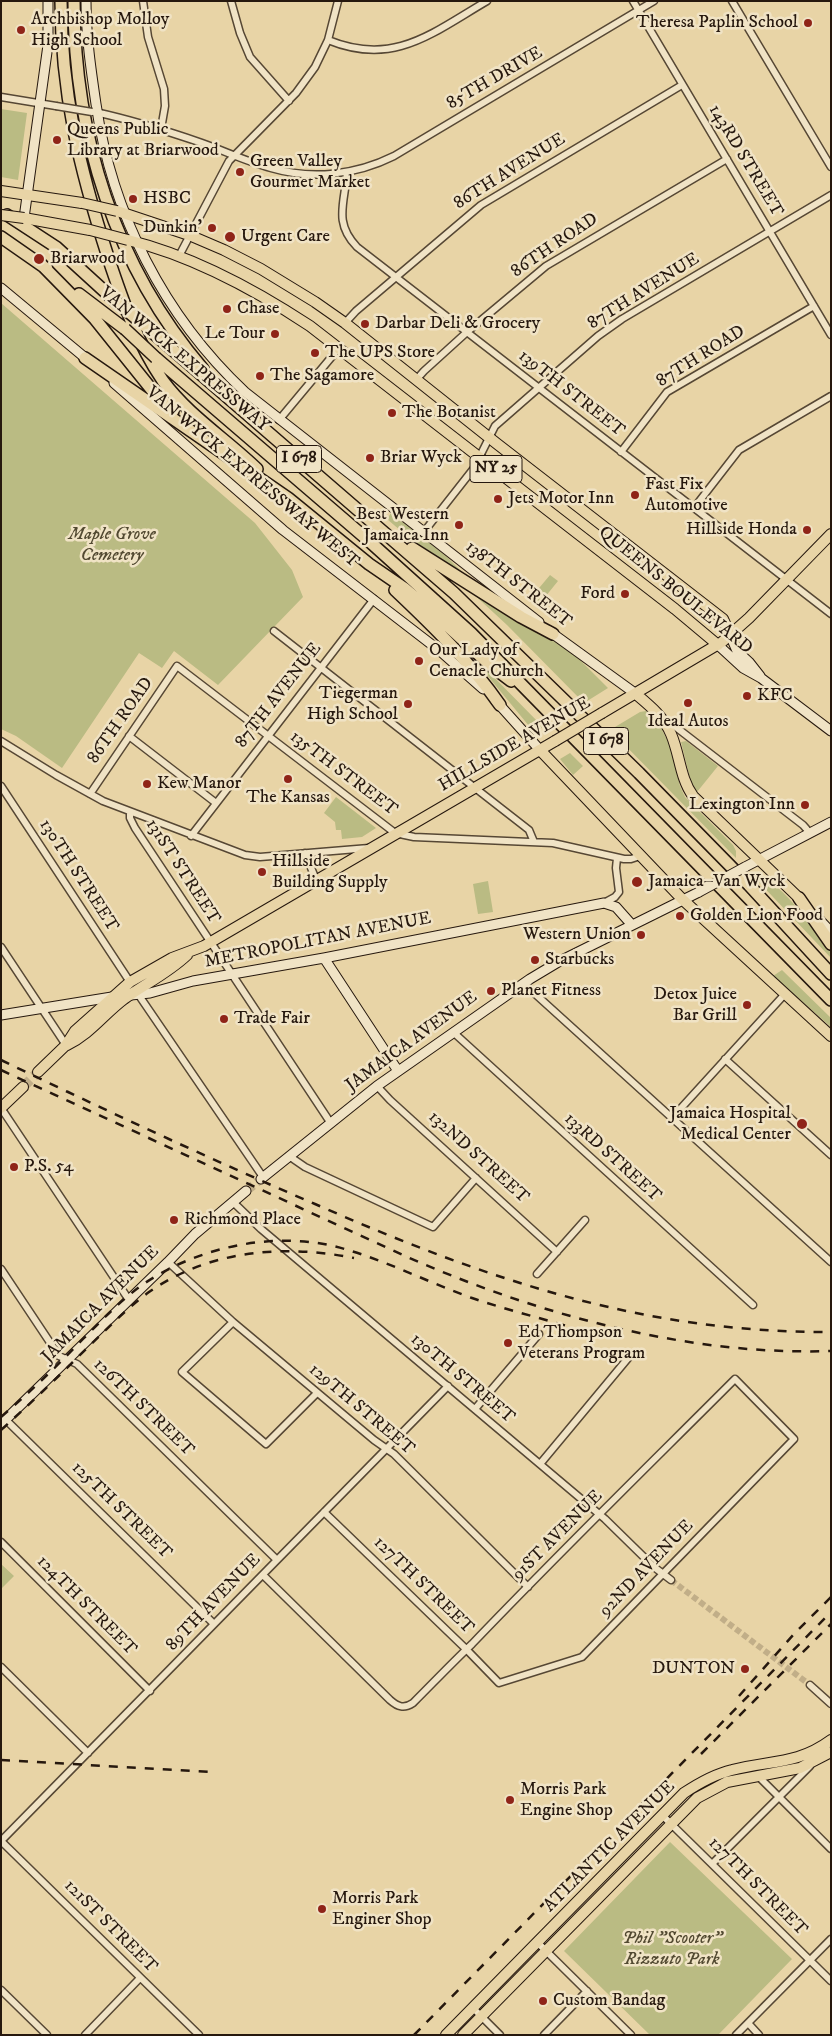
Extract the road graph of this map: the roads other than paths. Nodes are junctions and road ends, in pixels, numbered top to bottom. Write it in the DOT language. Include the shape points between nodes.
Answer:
graph roads {
  1 [pos="48,1"];
  2 [pos="61,1"];
  3 [pos="74,1"];
  4 [pos="86,1"];
  5 [pos="143,1"];
  6 [pos="231,1"];
  7 [pos="338,1"];
  8 [pos="487,1"];
  9 [pos="633,1"];
  10 [pos="654,1"];
  11 [pos="732,1"];
  12 [pos="639,11"];
  13 [pos="328,40"];
  14 [pos="682,85"];
  15 [pos="1,97"];
  16 [pos="289,101"];
  17 [pos="41,104"];
  18 [pos="94,112"];
  19 [pos="161,129"];
  20 [pos="234,155"];
  21 [pos="727,159"];
  22 [pos="831,168"];
  23 [pos="347,172"];
  24 [pos="6,192"];
  25 [pos="831,195"];
  26 [pos="26,199"];
  27 [pos="1,211"];
  28 [pos="121,213"];
  29 [pos="1,215"];
  30 [pos="24,218"];
  31 [pos="770,233"];
  32 [pos="189,235"];
  33 [pos="1,237"];
  34 [pos="133,241"];
  35 [pos="179,256"];
  36 [pos="41,264"];
  37 [pos="395,277"];
  38 [pos="1,288"];
  39 [pos="814,306"];
  40 [pos="345,323"];
  41 [pos="468,332"];
  42 [pos="831,335"];
  43 [pos="339,348"];
  44 [pos="85,358"];
  45 [pos="416,380"];
  46 [pos="540,388"];
  47 [pos="831,396"];
  48 [pos="229,399"];
  49 [pos="279,420"];
  50 [pos="489,436"];
  51 [pos="212,445"];
  52 [pos="621,452"];
  53 [pos="479,458"];
  54 [pos="288,498"];
  55 [pos="694,508"];
  56 [pos="370,520"];
  57 [pos="423,533"];
  58 [pos="831,534"];
  59 [pos="369,564"];
  60 [pos="786,579"];
  61 [pos="374,599"];
  62 [pos="831,614"];
  63 [pos="274,631"];
  64 [pos="553,634"];
  65 [pos="730,635"];
  66 [pos="718,645"];
  67 [pos="177,666"];
  68 [pos="321,668"];
  69 [pos="761,678"];
  70 [pos="636,694"];
  71 [pos="500,705"];
  72 [pos="548,710"];
  73 [pos="663,720"];
  74 [pos="831,732"];
  75 [pos="129,736"];
  76 [pos="268,736"];
  77 [pos="1,741"];
  78 [pos="540,750"];
  79 [pos="1,786"];
  80 [pos="475,788"];
  81 [pos="90,794"];
  82 [pos="216,803"];
  83 [pos="130,812"];
  84 [pos="831,822"];
  85 [pos="395,833"];
  86 [pos="810,833"];
  87 [pos="191,836"];
  88 [pos="534,842"];
  89 [pos="370,848"];
  90 [pos="305,853"];
  91 [pos="640,856"];
  92 [pos="617,858"];
  93 [pos="760,859"];
  94 [pos="316,880"];
  95 [pos="799,898"];
  96 [pos="682,899"];
  97 [pos="604,903"];
  98 [pos="632,925"];
  99 [pos="831,932"];
  100 [pos="210,942"];
  101 [pos="831,944"];
  102 [pos="1,947"];
  103 [pos="192,951"];
  104 [pos="324,958"];
  105 [pos="164,974"];
  106 [pos="831,974"];
  107 [pos="232,975"];
  108 [pos="193,981"];
  109 [pos="130,982"];
  110 [pos="523,983"];
  111 [pos="134,994"];
  112 [pos="784,995"];
  113 [pos="113,996"];
  114 [pos="831,1000"];
  115 [pos="42,1010"];
  116 [pos="1,1015"];
  117 [pos="453,1032"];
  118 [pos="831,1036"];
  119 [pos="66,1045"];
  120 [pos="725,1060"];
  121 [pos="398,1071"];
  122 [pos="38,1072"];
  123 [pos="377,1086"];
  124 [pos="23,1087"];
  125 [pos="1,1108"];
  126 [pos="672,1118"];
  127 [pos="330,1122"];
  128 [pos="831,1155"];
  129 [pos="289,1156"];
  130 [pos="262,1178"];
  131 [pos="476,1178"];
  132 [pos="246,1191"];
  133 [pos="233,1202"];
  134 [pos="585,1220"];
  135 [pos="557,1252"];
  136 [pos="168,1262"];
  137 [pos="831,1262"];
  138 [pos="1,1269"];
  139 [pos="538,1274"];
  140 [pos="129,1300"];
  141 [pos="753,1305"];
  142 [pos="233,1322"];
  143 [pos="539,1334"];
  144 [pos="629,1357"];
  145 [pos="69,1360"];
  146 [pos="735,1379"];
  147 [pos="448,1386"];
  148 [pos="317,1392"];
  149 [pos="474,1408"];
  150 [pos="4,1422"];
  151 [pos="386,1448"];
  152 [pos="540,1464"];
  153 [pos="324,1512"];
  154 [pos="600,1515"];
  155 [pos="1,1542"];
  156 [pos="277,1560"];
  157 [pos="663,1574"];
  158 [pos="263,1575"];
  159 [pos="671,1580"];
  160 [pos="528,1587"];
  161 [pos="214,1624"];
  162 [pos="466,1649"];
  163 [pos="1,1667"];
  164 [pos="499,1683"];
  165 [pos="810,1685"];
  166 [pos="150,1691"];
  167 [pos="831,1704"];
  168 [pos="831,1740"];
  169 [pos="831,1752"];
  170 [pos="88,1753"];
  171 [pos="814,1762"];
  172 [pos="749,1767"];
  173 [pos="758,1776"];
  174 [pos="778,1797"];
  175 [pos="662,1815"];
  176 [pos="670,1823"];
  177 [pos="1,1841"];
  178 [pos="831,1849"];
  179 [pos="712,1864"];
  180 [pos="831,1939"];
  181 [pos="537,1942"];
  182 [pos="546,1950"];
  183 [pos="810,1960"];
  184 [pos="140,1978"];
  185 [pos="831,1981"];
  186 [pos="1,1990"];
  187 [pos="587,1991"];
  188 [pos="473,2008"];
  189 [pos="482,2016"];
  190 [pos="748,2024"];
  191 [pos="47,2035"];
  192 [pos="85,2035"];
  193 [pos="198,2035"];
  194 [pos="446,2035"];
  195 [pos="464,2035"];
  196 [pos="500,2035"];
  197 [pos="544,2035"];
  198 [pos="632,2035"];
  199 [pos="736,2035"];
  200 [pos="759,2035"];
  1 -- 17 [label="main road" via="48,45"];
  2 -- 54 [label="highway" via="64,72 76,145 99,226 134,327 156,370 177,398"];
  3 -- 48 [label="highway" via="76,60 84,120 117,229 141,280 166,322"];
  4 -- 18 [label="main road, 138TH STREET"];
  5 -- 19 [label="street" via="148,36 164,89"];
  6 -- 16 [label="street" via="250,57"];
  7 -- 13 [label="street"];
  8 -- 13 [label="street" via="424,38 396,48 358,49"];
  9 -- 12 [label="street, 143RD STREET"];
  10 -- 12 [label="street, 85TH DRIVE"];
  11 -- 22 [label="street"];
  12 -- 14 [label="street, 143RD STREET"];
  12 -- 23 [label="street, 85TH DRIVE" via="402,151 376,164"];
  13 -- 16 [label="street" via="309,76"];
  14 -- 21 [label="street, 143RD STREET"];
  14 -- 37 [label="street, 86TH AVENUE" via="481,205"];
  15 -- 17 [label="street, 85TH DRIVE"];
  16 -- 20 [label="street"];
  17 -- 18 [label="street, 85TH DRIVE, bridge"];
  17 -- 26 [label="main road"];
  18 -- 19 [label="street, 85TH DRIVE"];
  18 -- 28 [label="main road, 138TH STREET"];
  19 -- 20 [label="street, 85TH DRIVE"];
  20 -- 23 [label="street, 85TH DRIVE" via="282,171 311,174"];
  20 -- 32 [label="street"];
  21 -- 31 [label="street, 143RD STREET"];
  21 -- 41 [label="street, 86TH ROAD" via="546,266"];
  23 -- 37 [label="street, 139TH STREET" via="341,214 344,229 357,247"];
  24 -- 26 [label="main road, QUEENS BOULEVARD / NY 25"];
  25 -- 31 [label="street, 87TH AVENUE"];
  26 -- 28 [label="main road, QUEENS BOULEVARD / NY 25, bridge" via="82,204"];
  26 -- 30 [label="main road"];
  27 -- 48 [label="highway, VAN WYCK EXPRESSWAY / I 678, bridge" via="56,247"];
  28 -- 32 [label="main road, QUEENS BOULEVARD / NY 25"];
  28 -- 34 [label="main road, 138TH STREET"];
  29 -- 30 [label="main road, QUEENS BOULEVARD, bridge"];
  30 -- 34 [label="main road, QUEENS BOULEVARD / NY 25, bridge"];
  31 -- 39 [label="street, 143RD STREET"];
  31 -- 46 [label="street, 87TH AVENUE" via="610,327"];
  32 -- 35 [label="street"];
  32 -- 40 [label="main road, QUEENS BOULEVARD / NY 25" via="261,269"];
  33 -- 36 [label="highway, VAN WYCK EXPRESSWAY / I 678"];
  34 -- 35 [label="main road, QUEENS BOULEVARD / NY 25"];
  34 -- 49 [label="main road, 138TH STREET" via="199,344 239,388"];
  35 -- 43 [label="main road, QUEENS BOULEVARD / NY 25" via="264,297"];
  36 -- 51 [label="highway" via="95,319 158,396"];
  36 -- 72 [label="highway, VAN WYCK EXPRESSWAY / I 678, bridge" via="125,329 444,608"];
  37 -- 40 [label="street, 86TH AVENUE"];
  37 -- 41 [label="street, 139TH STREET"];
  38 -- 44 [label="main road"];
  39 -- 42 [label="street, 143RD STREET"];
  39 -- 52 [label="street, 87TH ROAD" via="667,392"];
  40 -- 45 [label="main road, QUEENS BOULEVARD / NY 25"];
  41 -- 45 [label="street, 86TH ROAD"];
  41 -- 46 [label="street, 139TH STREET"];
  43 -- 49 [label="street"];
  43 -- 53 [label="main road, QUEENS BOULEVARD / NY 25"];
  44 -- 51 [label="highway"];
  44 -- 61 [label="main road, VAN WYCK EXPRESSWAY WEST" via="283,530"];
  45 -- 50 [label="main road, QUEENS BOULEVARD / NY 25"];
  46 -- 50 [label="street, 87TH AVENUE" via="499,421"];
  46 -- 52 [label="street, 139TH STREET"];
  47 -- 55 [label="street" via="739,450"];
  48 -- 56 [label="highway, VAN WYCK EXPRESSWAY / I 678"];
  49 -- 57 [label="main road, 138TH STREET"];
  50 -- 53 [label="street, 87TH AVENUE"];
  50 -- 65 [label="main road, QUEENS BOULEVARD / NY 25" via="723,619"];
  51 -- 54 [label="highway"];
  52 -- 55 [label="street, 139TH STREET"];
  53 -- 57 [label="street, 87TH AVENUE"];
  53 -- 66 [label="main road, QUEENS BOULEVARD / NY 25"];
  54 -- 59 [label="highway"];
  55 -- 60 [label="street, 139TH STREET"];
  56 -- 64 [label="highway" via="458,578"];
  56 -- 106 [label="highway, VAN WYCK EXPRESSWAY / I 678" via="454,593 572,706 749,885"];
  57 -- 64 [label="main road, 138TH STREET"];
  58 -- 60 [label="main road, HILLSIDE AVENUE"];
  59 -- 71 [label="highway" via="457,651"];
  59 -- 72 [label="highway" via="423,604 490,665"];
  60 -- 62 [label="street, 139TH STREET"];
  60 -- 65 [label="main road, HILLSIDE AVENUE"];
  61 -- 68 [label="street, 87TH AVENUE"];
  61 -- 71 [label="main road, VAN WYCK EXPRESSWAY WEST" via="440,651"];
  63 -- 68 [label="street"];
  64 -- 70 [label="main road, 138TH STREET"];
  65 -- 66 [label="main road, HILLSIDE AVENUE"];
  65 -- 69 [label="main road, QUEENS BOULEVARD" via="737,651"];
  66 -- 69 [label="main road, QUEENS BOULEVARD" via="743,668"];
  66 -- 70 [label="main road, HILLSIDE AVENUE"];
  67 -- 75 [label="street, 86TH ROAD"];
  67 -- 76 [label="street, 135TH STREET"];
  68 -- 76 [label="street, 87TH AVENUE"];
  68 -- 80 [label="street"];
  69 -- 74 [label="main road, QUEENS BOULEVARD"];
  70 -- 73 [label="main road"];
  70 -- 78 [label="main road, HILLSIDE AVENUE, bridge"];
  71 -- 78 [label="main road, VAN WYCK EXPRESSWAY WEST"];
  72 -- 114 [label="highway, VAN WYCK EXPRESSWAY / I 678"];
  73 -- 86 [label="street" via="757,789"];
  73 -- 93 [label="main road" via="672,734 685,781 693,796"];
  75 -- 81 [label="street, 86TH ROAD"];
  75 -- 82 [label="street"];
  76 -- 82 [label="street, 87TH AVENUE"];
  76 -- 85 [label="street, 135TH STREET"];
  77 -- 81 [label="street"];
  78 -- 80 [label="main road, HILLSIDE AVENUE"];
  78 -- 91 [label="main road, VAN WYCK EXPRESSWAY WEST"];
  79 -- 109 [label="street, 130TH STREET"];
  80 -- 85 [label="main road, HILLSIDE AVENUE"];
  80 -- 88 [label="street" via="529,830"];
  81 -- 83 [label="street"];
  82 -- 87 [label="street, 87TH AVENUE"];
  83 -- 87 [label="street"];
  83 -- 100 [label="street, 131ST STREET" via="134,828"];
  84 -- 86 [label="main road, JAMAICA AVENUE"];
  85 -- 88 [label="street" via="414,837"];
  85 -- 89 [label="main road, HILLSIDE AVENUE"];
  86 -- 93 [label="main road, JAMAICA AVENUE"];
  87 -- 90 [label="street" via="249,856"];
  88 -- 92 [label="street" via="568,845"];
  89 -- 90 [label="street"];
  89 -- 94 [label="main road, HILLSIDE AVENUE"];
  90 -- 94 [label="street"];
  91 -- 92 [label="street"];
  91 -- 96 [label="main road, VAN WYCK EXPRESSWAY WEST"];
  92 -- 97 [label="street" via="619,892"];
  93 -- 95 [label="main road"];
  93 -- 96 [label="main road, JAMAICA AVENUE, bridge"];
  94 -- 100 [label="main road, HILLSIDE AVENUE"];
  95 -- 99 [label="main road"];
  95 -- 101 [label="highway"];
  96 -- 98 [label="main road, JAMAICA AVENUE"];
  96 -- 112 [label="main road, VAN WYCK EXPRESSWAY WEST"];
  97 -- 98 [label="main road" via="616,907"];
  97 -- 104 [label="main road, METROPOLITAN AVENUE"];
  98 -- 110 [label="main road, JAMAICA AVENUE"];
  100 -- 103 [label="main road, HILLSIDE AVENUE"];
  100 -- 107 [label="street, 131ST STREET"];
  102 -- 115 [label="street"];
  103 -- 105 [label="main road, HILLSIDE AVENUE"];
  103 -- 109 [label="main road, HILLSIDE AVENUE" via="172,958"];
  104 -- 107 [label="main road, METROPOLITAN AVENUE"];
  104 -- 121 [label="main road"];
  105 -- 108 [label="main road" via="171,983"];
  105 -- 111 [label="main road, HILLSIDE AVENUE"];
  107 -- 108 [label="main road, METROPOLITAN AVENUE"];
  107 -- 127 [label="street, 131ST STREET"];
  108 -- 111 [label="main road, METROPOLITAN AVENUE" via="160,991"];
  109 -- 113 [label="main road, HILLSIDE AVENUE"];
  110 -- 117 [label="main road, JAMAICA AVENUE"];
  110 -- 126 [label="street"];
  111 -- 113 [label="main road, METROPOLITAN AVENUE"];
  111 -- 119 [label="main road, HILLSIDE AVENUE" via="82,1038"];
  111 -- 130 [label="street"];
  112 -- 118 [label="main road, VAN WYCK EXPRESSWAY WEST"];
  112 -- 120 [label="street"];
  113 -- 115 [label="main road, METROPOLITAN AVENUE"];
  113 -- 119 [label="main road, HILLSIDE AVENUE" via="75,1031"];
  115 -- 116 [label="main road, METROPOLITAN AVENUE"];
  115 -- 119 [label="street"];
  117 -- 121 [label="main road, JAMAICA AVENUE"];
  117 -- 141 [label="street, 133RD STREET"];
  119 -- 122 [label="main road, HILLSIDE AVENUE"];
  120 -- 126 [label="street"];
  120 -- 128 [label="street"];
  121 -- 123 [label="main road, JAMAICA AVENUE"];
  123 -- 127 [label="main road, JAMAICA AVENUE"];
  123 -- 131 [label="street, 132ND STREET"];
  124 -- 125 [label="main road"];
  125 -- 140 [label="street"];
  126 -- 137 [label="street"];
  127 -- 129 [label="main road, JAMAICA AVENUE"];
  129 -- 130 [label="main road, JAMAICA AVENUE"];
  129 -- 131 [label="street" via="304,1167 433,1226"];
  131 -- 135 [label="street, 132ND STREET"];
  132 -- 133 [label="main road, JAMAICA AVENUE"];
  133 -- 136 [label="main road, JAMAICA AVENUE"];
  133 -- 147 [label="street, 130TH STREET"];
  134 -- 135 [label="street"];
  135 -- 139 [label="street"];
  136 -- 140 [label="main road, JAMAICA AVENUE"];
  136 -- 142 [label="street, 129TH STREET"];
  138 -- 145 [label="street, 126TH STREET" via="59,1356"];
  140 -- 145 [label="main road, JAMAICA AVENUE"];
  142 -- 148 [label="street, 129TH STREET"];
  142 -- 148 [label="street" via="182,1372 266,1444"];
  143 -- 149 [label="street"];
  144 -- 152 [label="street"];
  145 -- 150 [label="main road, JAMAICA AVENUE"];
  145 -- 156 [label="street, 126TH STREET" via="77,1364"];
  146 -- 154 [label="street, 91ST AVENUE"];
  146 -- 157 [label="street, 92ND AVENUE" via="794,1439"];
  147 -- 149 [label="street, 130TH STREET"];
  147 -- 151 [label="street, 89TH AVENUE"];
  148 -- 151 [label="street, 129TH STREET"];
  149 -- 152 [label="street, 130TH STREET"];
  150 -- 161 [label="street, 125TH STREET"];
  151 -- 153 [label="street, 89TH AVENUE"];
  151 -- 160 [label="street, 129TH STREET"];
  152 -- 154 [label="street, 130TH STREET"];
  153 -- 156 [label="street, 89TH AVENUE"];
  153 -- 162 [label="street, 127TH STREET"];
  154 -- 157 [label="street, 130TH STREET"];
  154 -- 160 [label="street, 91ST AVENUE"];
  155 -- 166 [label="street, 124TH STREET"];
  156 -- 158 [label="street, 89TH AVENUE"];
  157 -- 159 [label="street, 130TH STREET"];
  157 -- 164 [label="street, 92ND AVENUE" via="582,1657"];
  158 -- 161 [label="street, 89TH AVENUE"];
  158 -- 162 [label="street, 91ST AVENUE" via="399,1707 413,1703"];
  160 -- 162 [label="street, 91ST AVENUE"];
  161 -- 166 [label="street, 89TH AVENUE"];
  162 -- 164 [label="street, 127TH STREET"];
  163 -- 170 [label="street"];
  165 -- 167 [label="street"];
  166 -- 170 [label="street, 89TH AVENUE"];
  168 -- 172 [label="main road, ATLANTIC AVENUE" via="790,1760"];
  169 -- 171 [label="main road, ATLANTIC AVENUE"];
  170 -- 177 [label="street, 89TH AVENUE"];
  171 -- 173 [label="main road, ATLANTIC AVENUE"];
  171 -- 174 [label="street"];
  172 -- 173 [label="street"];
  172 -- 175 [label="main road, ATLANTIC AVENUE" via="724,1772 699,1783"];
  173 -- 174 [label="street"];
  173 -- 176 [label="main road, ATLANTIC AVENUE" via="728,1782 704,1793"];
  174 -- 178 [label="street"];
  174 -- 179 [label="street"];
  175 -- 176 [label="street, 127TH STREET"];
  175 -- 181 [label="main road, ATLANTIC AVENUE"];
  176 -- 179 [label="street, 127TH STREET"];
  176 -- 182 [label="main road, ATLANTIC AVENUE"];
  177 -- 184 [label="street, 121ST STREET"];
  179 -- 183 [label="street, 127TH STREET"];
  180 -- 183 [label="street"];
  181 -- 182 [label="street"];
  181 -- 188 [label="main road, ATLANTIC AVENUE"];
  182 -- 187 [label="street"];
  182 -- 189 [label="main road, ATLANTIC AVENUE"];
  183 -- 185 [label="street, 127TH STREET"];
  183 -- 190 [label="street"];
  184 -- 192 [label="street"];
  184 -- 193 [label="street, 121ST STREET"];
  186 -- 191 [label="street"];
  187 -- 197 [label="street"];
  187 -- 198 [label="street"];
  188 -- 189 [label="street"];
  188 -- 194 [label="main road, ATLANTIC AVENUE"];
  189 -- 195 [label="main road, ATLANTIC AVENUE"];
  189 -- 196 [label="street"];
  190 -- 199 [label="street"];
  190 -- 200 [label="street"];
}
